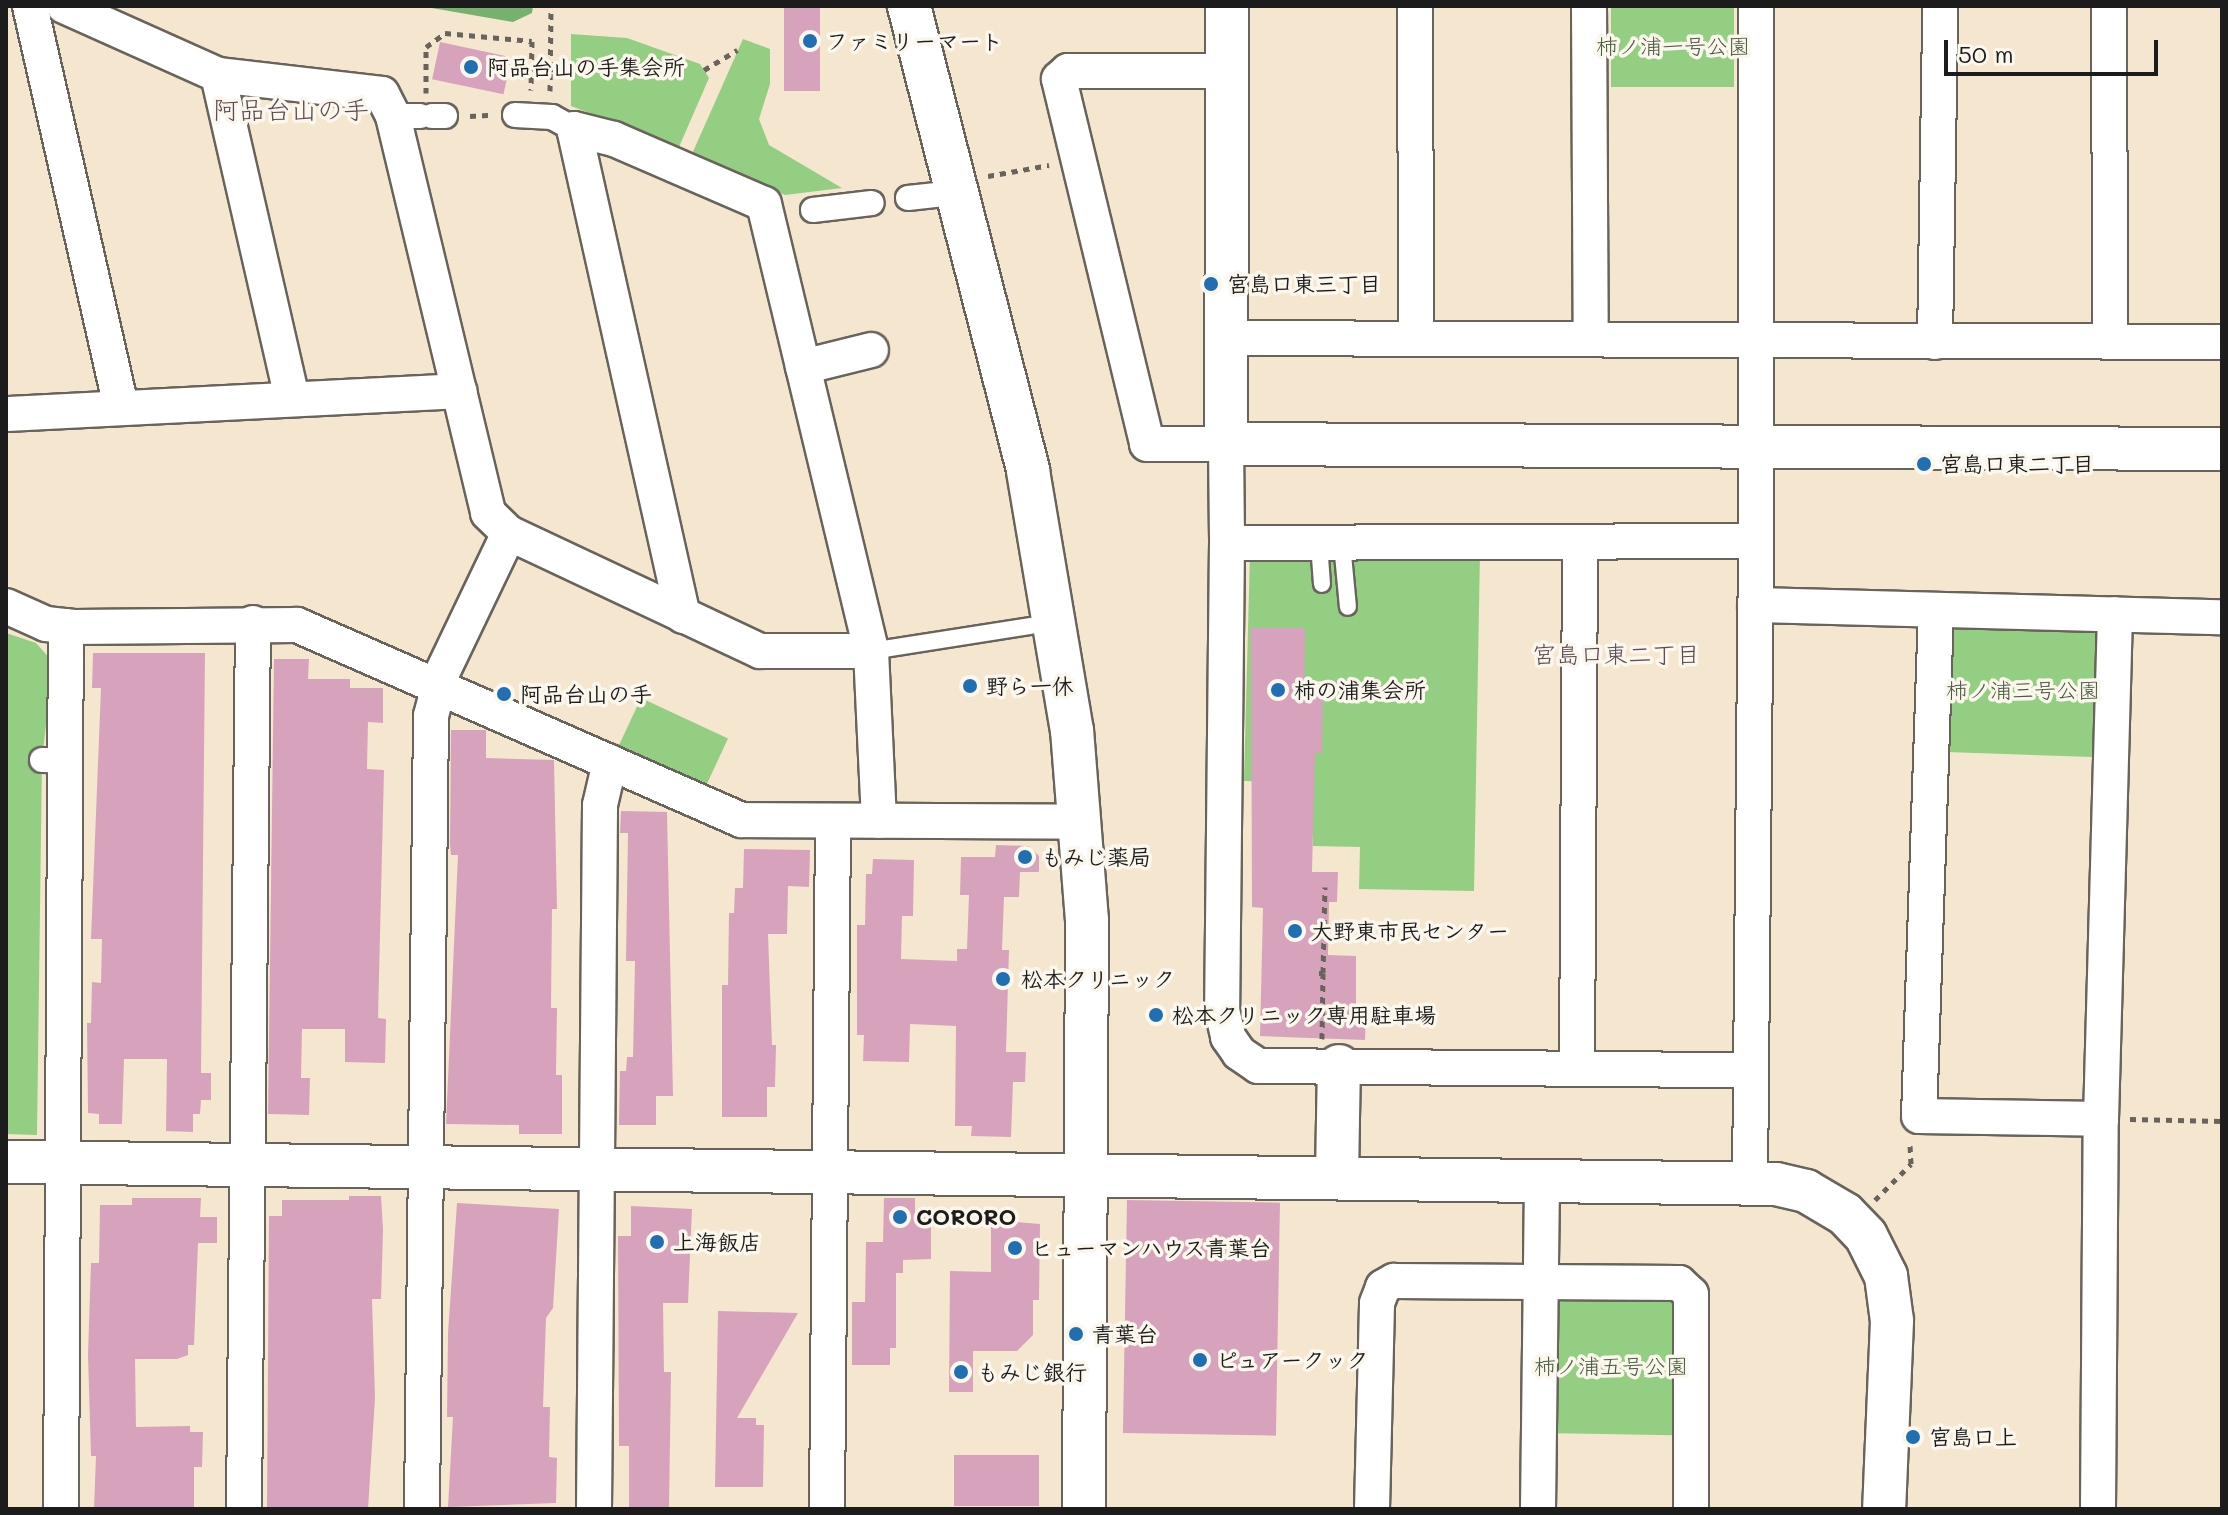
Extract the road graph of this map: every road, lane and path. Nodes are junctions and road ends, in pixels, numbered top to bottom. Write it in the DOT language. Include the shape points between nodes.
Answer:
graph roads {
  1 [pos="30,6"];
  2 [pos="64,6"];
  3 [pos="551,6"];
  4 [pos="909,6"];
  5 [pos="1227,6"];
  6 [pos="1415,6"];
  7 [pos="1589,6"];
  8 [pos="1756,6"];
  9 [pos="1940,6"];
  10 [pos="2109,6"];
  11 [pos="737,50"];
  12 [pos="549,69"];
  13 [pos="571,70"];
  14 [pos="704,70"];
  15 [pos="1227,71"];
  16 [pos="218,75"];
  17 [pos="423,113"];
  18 [pos="545,114"];
  19 [pos="1077,159"];
  20 [pos="965,186"];
  21 [pos="908,198"];
  22 [pos="872,203"];
  23 [pos="813,210"];
  24 [pos="1227,338"];
  25 [pos="1416,339"];
  26 [pos="1591,339"];
  27 [pos="1757,340"];
  28 [pos="2110,341"];
  29 [pos="1935,342"];
  30 [pos="2222,342"];
  31 [pos="871,350"];
  32 [pos="803,367"];
  33 [pos="459,391"];
  34 [pos="292,399"];
  35 [pos="121,408"];
  36 [pos="6,414"];
  37 [pos="1226,444"];
  38 [pos="1758,447"];
  39 [pos="2222,449"];
  40 [pos="509,533"];
  41 [pos="1756,541"];
  42 [pos="1227,543"];
  43 [pos="1580,543"];
  44 [pos="1331,544"];
  45 [pos="1322,584"];
  46 [pos="1755,605"];
  47 [pos="6,606"];
  48 [pos="1348,607"];
  49 [pos="1936,610"];
  50 [pos="2115,614"];
  51 [pos="683,616"];
  52 [pos="2222,617"];
  53 [pos="253,623"];
  54 [pos="66,626"];
  55 [pos="1031,626"];
  56 [pos="871,651"];
  57 [pos="437,685"];
  58 [pos="610,762"];
  59 [pos="833,821"];
  60 [pos="879,821"];
  61 [pos="1082,822"];
  62 [pos="1325,887"];
  63 [pos="1331,1048"];
  64 [pos="1577,1069"];
  65 [pos="1749,1070"];
  66 [pos="2101,1119"];
  67 [pos="2151,1119"];
  68 [pos="2222,1121"];
  69 [pos="1910,1142"];
  70 [pos="6,1162"];
  71 [pos="65,1163"];
  72 [pos="247,1166"];
  73 [pos="426,1168"];
  74 [pos="597,1170"];
  75 [pos="1087,1173"];
  76 [pos="830,1174"];
  77 [pos="1337,1176"];
  78 [pos="1542,1180"];
  79 [pos="1750,1183"];
  80 [pos="1879,1196"];
  81 [pos="1541,1284"];
  82 [pos="61,1509"];
  83 [pos="244,1509"];
  84 [pos="422,1509"];
  85 [pos="594,1509"];
  86 [pos="827,1509"];
  87 [pos="1084,1509"];
  88 [pos="1372,1509"];
  89 [pos="1538,1509"];
  90 [pos="1691,1509"];
  91 [pos="1884,1509"];
  92 [pos="2098,1509"];
  1 -- 35 [label="street"];
  2 -- 16 [label="street"];
  3 -- 12 [label="path"];
  4 -- 20 [label="street"];
  5 -- 15 [label="street"];
  6 -- 25 [label="street"];
  7 -- 26 [label="street"];
  8 -- 27 [label="street"];
  9 -- 29 [label="street"];
  10 -- 28 [label="street"];
  11 -- 14 [label="path"];
  12 -- 13 [label="path"];
  12 -- 18 [label="path"];
  15 -- 19 [label="street" via="1068,71 1059,79"];
  15 -- 24 [label="street"];
  16 -- 17 [label="street" via="356,87"];
  16 -- 34 [label="street"];
  17 -- 18 [label="path"];
  17 -- 18 [label="path" via="426,47 445,33 532,41"];
  17 -- 33 [label="street"];
  18 -- 32 [label="street" via="776,208"];
  18 -- 51 [label="street"];
  19 -- 20 [label="path"];
  19 -- 37 [label="street" via="1147,444"];
  20 -- 21 [label="street"];
  20 -- 61 [label="street" via="1028,471"];
  22 -- 23 [label="street"];
  24 -- 25 [label="street"];
  24 -- 37 [label="street"];
  25 -- 26 [label="street"];
  26 -- 27 [label="street"];
  27 -- 29 [label="street"];
  27 -- 38 [label="street"];
  28 -- 29 [label="street"];
  28 -- 30 [label="street"];
  31 -- 32 [label="street"];
  32 -- 56 [label="street"];
  33 -- 34 [label="street"];
  33 -- 40 [label="street" via="488,513"];
  34 -- 35 [label="street"];
  35 -- 36 [label="street"];
  37 -- 38 [label="street"];
  37 -- 42 [label="street"];
  38 -- 39 [label="street"];
  38 -- 41 [label="street"];
  40 -- 51 [label="street"];
  40 -- 57 [label="street"];
  41 -- 43 [label="street"];
  41 -- 46 [label="street"];
  42 -- 44 [label="street"];
  42 -- 63 [label="street" via="1222,1010 1233,1045 1258,1066"];
  43 -- 44 [label="street"];
  43 -- 64 [label="street"];
  44 -- 45 [label="lane"];
  44 -- 48 [label="lane"];
  46 -- 49 [label="street"];
  46 -- 65 [label="street"];
  47 -- 54 [label="street" via="46,624"];
  49 -- 50 [label="street"];
  49 -- 66 [label="street" via="1919,1116"];
  50 -- 52 [label="street"];
  50 -- 66 [label="street"];
  51 -- 56 [label="street" via="760,651"];
  53 -- 54 [label="street"];
  53 -- 57 [label="street" via="297,625"];
  53 -- 72 [label="street"];
  54 -- 71 [label="street" via="54,760"];
  55 -- 56 [label="lane"];
  56 -- 60 [label="street"];
  57 -- 58 [label="street"];
  57 -- 73 [label="street" via="431,723"];
  58 -- 59 [label="street" via="732,818"];
  58 -- 74 [label="street" via="600,805"];
  59 -- 60 [label="street"];
  59 -- 76 [label="street"];
  60 -- 61 [label="street"];
  61 -- 75 [label="street" via="1088,936"];
  62 -- 63 [label="path" via="1321,973"];
  63 -- 64 [label="street"];
  63 -- 77 [label="street"];
  64 -- 65 [label="street"];
  65 -- 79 [label="street"];
  66 -- 92 [label="street"];
  67 -- 68 [label="path"];
  69 -- 80 [label="path" via="1911,1164"];
  70 -- 71 [label="street"];
  71 -- 72 [label="street"];
  71 -- 82 [label="street"];
  72 -- 73 [label="street"];
  72 -- 83 [label="street"];
  73 -- 74 [label="street"];
  73 -- 84 [label="street"];
  74 -- 76 [label="street"];
  74 -- 85 [label="street"];
  75 -- 76 [label="street"];
  75 -- 77 [label="street"];
  75 -- 87 [label="street"];
  76 -- 86 [label="street"];
  77 -- 78 [label="street"];
  78 -- 79 [label="street"];
  78 -- 81 [label="street"];
  79 -- 91 [label="street" via="1792,1187 1833,1205 1866,1236 1881,1262 1892,1321"];
  81 -- 88 [label="street" via="1394,1281 1383,1287 1377,1303"];
  81 -- 89 [label="street"];
  81 -- 90 [label="street" via="1577,1290 1679,1283 1691,1294"];
}
